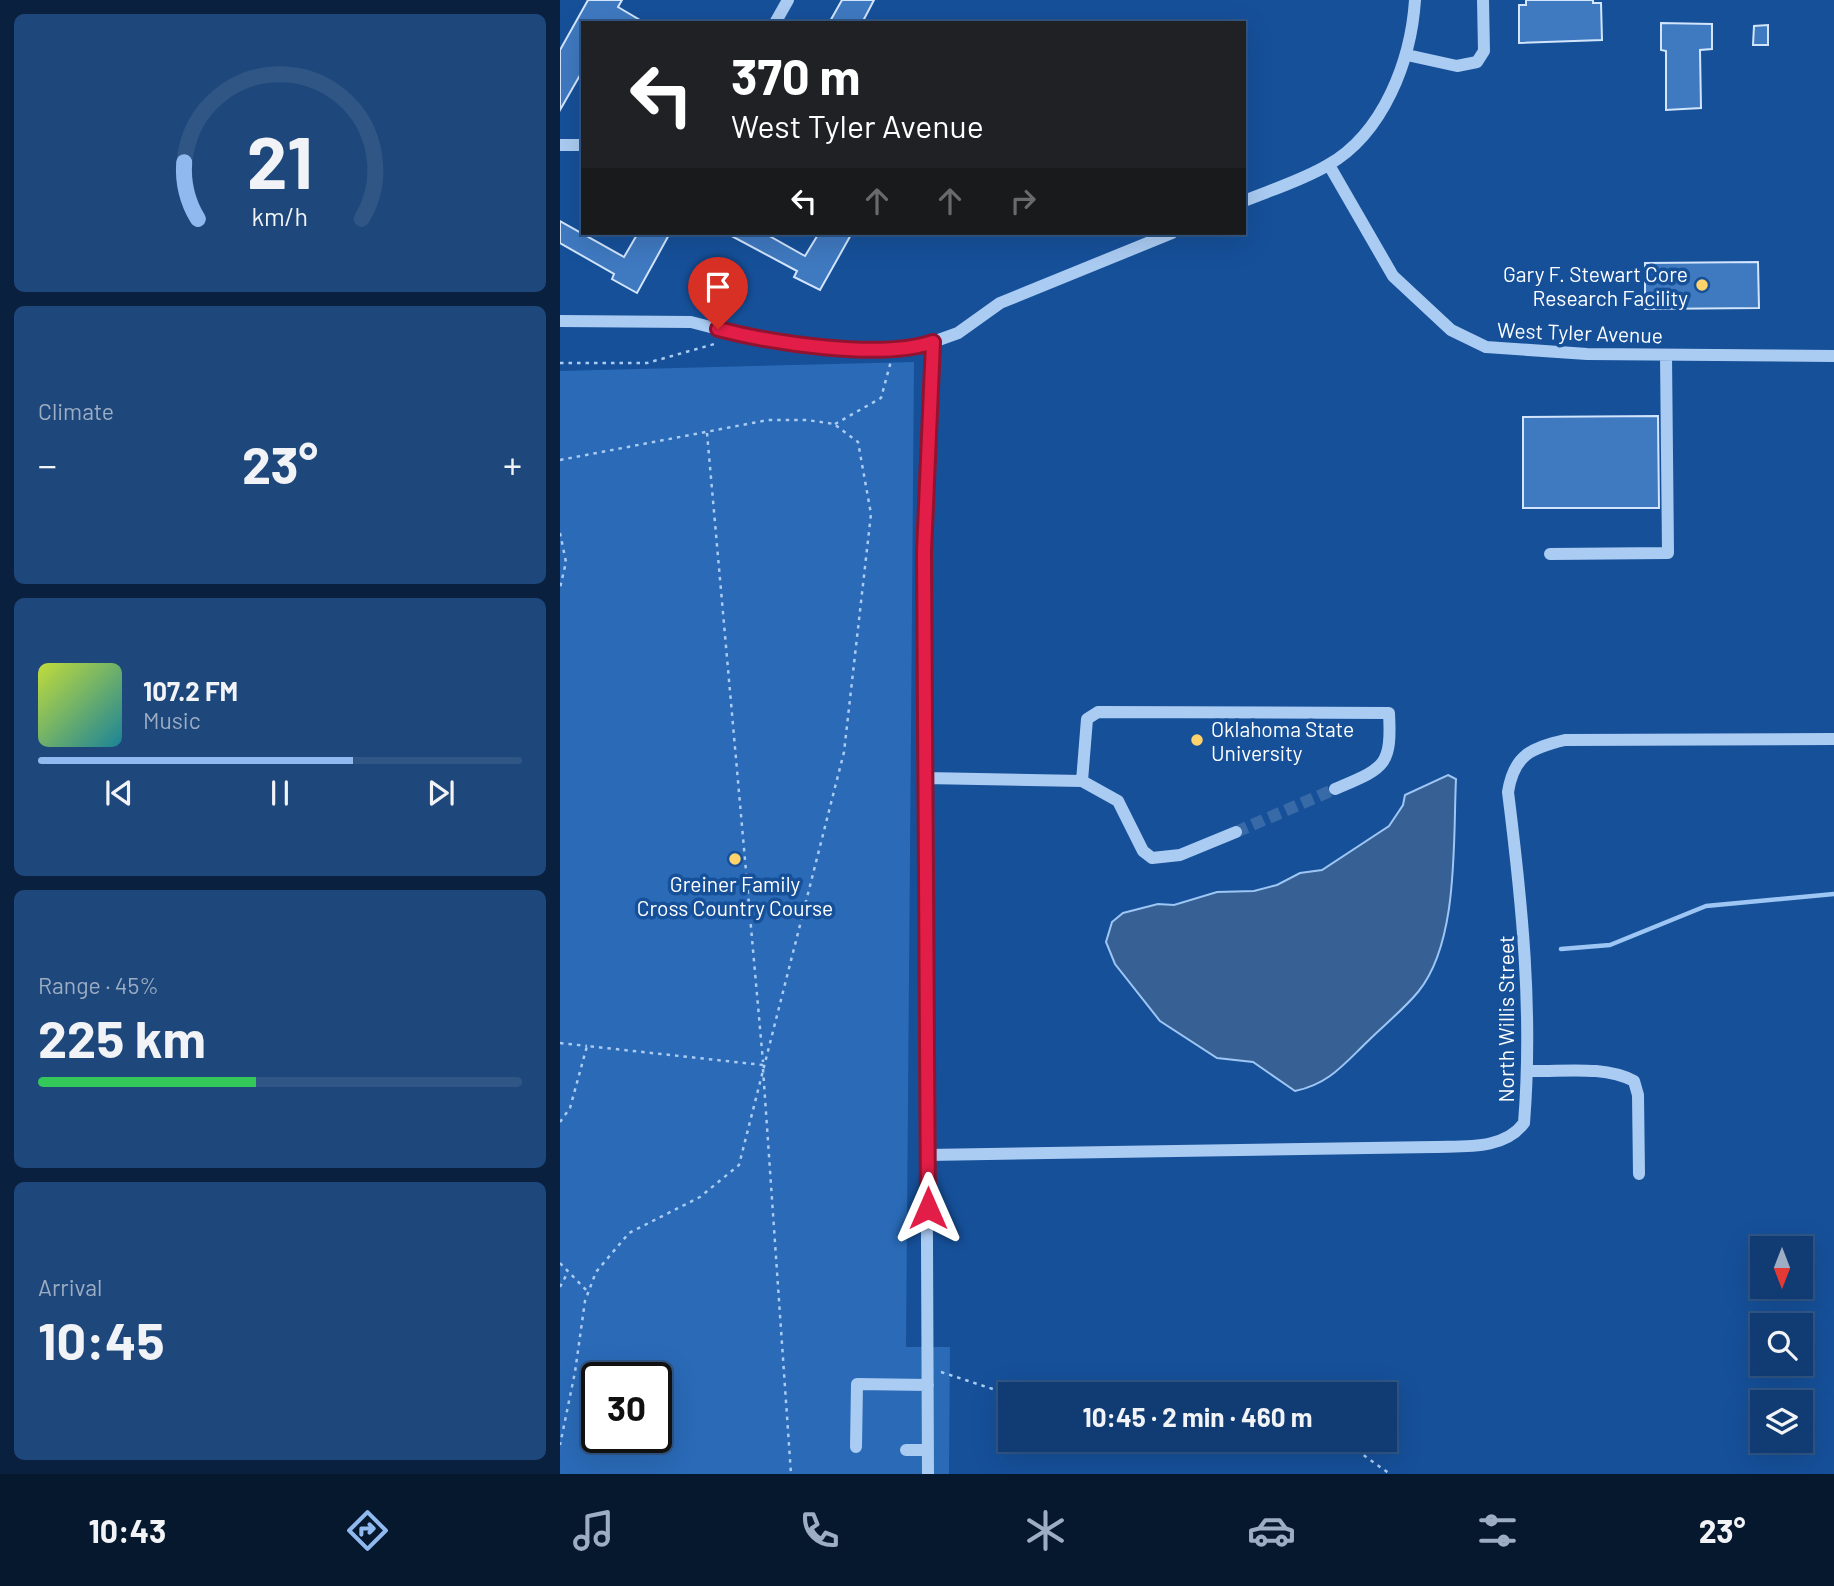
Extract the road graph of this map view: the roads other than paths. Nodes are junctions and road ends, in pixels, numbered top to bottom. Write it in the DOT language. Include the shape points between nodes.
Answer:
graph roads {
  1 [pos="788,0"];
  2 [pos="1415,0"];
  3 [pos="1483,0"];
  4 [pos="776,21"];
  5 [pos="1407,55"];
  6 [pos="560,145"];
  7 [pos="581,145"];
  8 [pos="1329,165"];
  9 [pos="1246,200"];
  10 [pos="1167,235"];
  11 [pos="560,321"];
  12 [pos="933,342"];
  13 [pos="1666,355"];
  14 [pos="1834,356"];
  15 [pos="1550,554"];
  16 [pos="1834,739"];
  17 [pos="925,778"];
  18 [pos="1082,781"];
  19 [pos="1335,789"];
  20 [pos="1236,832"];
  21 [pos="1528,1072"];
  22 [pos="928,1155"];
  23 [pos="1639,1174"];
  24 [pos="928,1385"];
  25 [pos="856,1447"];
  26 [pos="906,1450"];
  27 [pos="928,1450"];
  28 [pos="928,1474"];
  1 -- 4 [label="street"];
  2 -- 5 [label="street"];
  3 -- 5 [label="street" via="1484,51 1477,62 1457,66"];
  5 -- 8 [label="street" via="1389,98 1359,139"];
  6 -- 7 [label="street"];
  8 -- 9 [label="street"];
  8 -- 13 [label="street, West Tyler Avenue" via="1393,276 1451,330 1486,347"];
  10 -- 12 [label="street" via="1000,303 958,332"];
  11 -- 12 [label="street" via="691,322 745,336 857,350"];
  12 -- 17 [label="street" via="924,552"];
  13 -- 14 [label="street, West Tyler Avenue"];
  13 -- 15 [label="street" via="1668,554"];
  16 -- 21 [label="street, North Willis Street" via="1565,740 1525,754 1511,773 1508,792 1524,921"];
  17 -- 18 [label="street"];
  17 -- 22 [label="street"];
  18 -- 19 [label="street" via="1087,719 1098,712 1389,713 1391,748 1384,764"];
  18 -- 20 [label="street" via="1118,801 1143,850 1152,858 1180,855"];
  21 -- 22 [label="street, North Willis Street" via="1524,1123 1516,1133 1488,1145"];
  21 -- 23 [label="street" via="1601,1072 1633,1081"];
  22 -- 24 [label="street"];
  24 -- 25 [label="street" via="857,1384"];
  24 -- 27 [label="street"];
  26 -- 27 [label="street"];
  27 -- 28 [label="street"];
}
